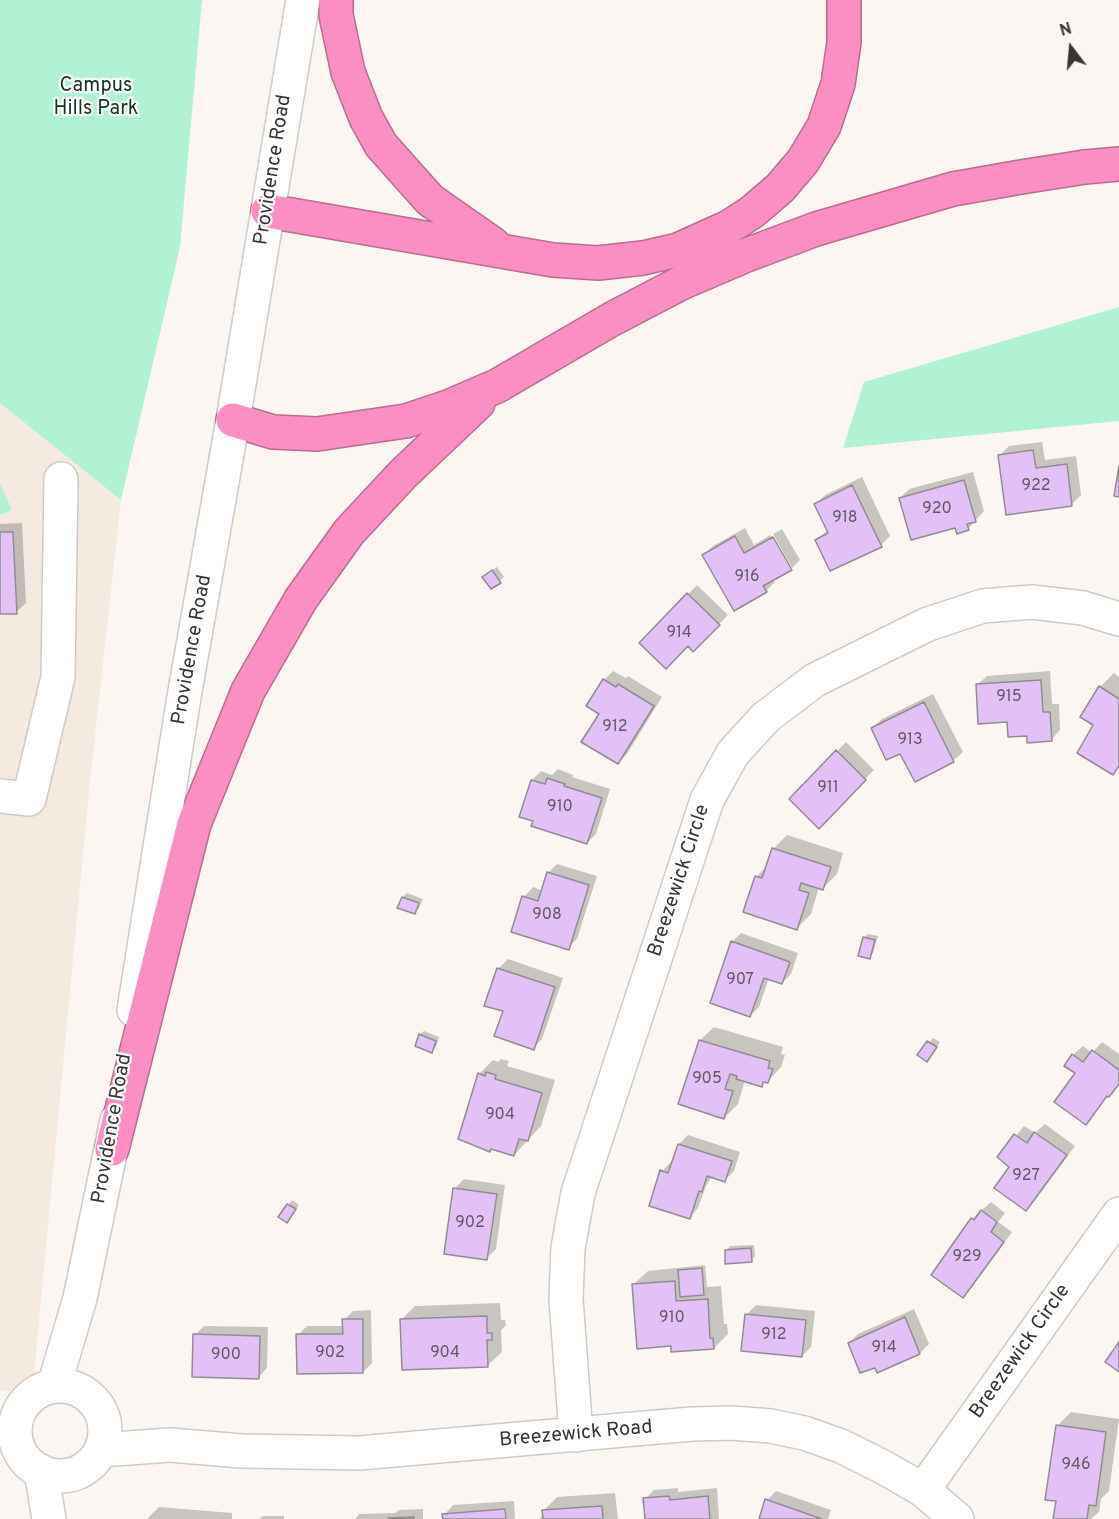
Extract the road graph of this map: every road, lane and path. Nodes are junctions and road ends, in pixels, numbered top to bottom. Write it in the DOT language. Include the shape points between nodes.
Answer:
graph roads {
  1 [pos="303,0"];
  2 [pos="336,0"];
  3 [pos="844,0"];
  4 [pos="1119,164"];
  5 [pos="268,210"];
  6 [pos="505,251"];
  7 [pos="497,386"];
  8 [pos="233,420"];
  9 [pos="61,479"];
  10 [pos="1119,618"];
  11 [pos="0,796"];
  12 [pos="112,1149"];
  13 [pos="1119,1214"];
  14 [pos="69,1389"];
  15 [pos="9,1422"];
  16 [pos="576,1435"];
  17 [pos="103,1436"];
  18 [pos="41,1471"];
  19 [pos="76,1473"];
  20 [pos="923,1490"];
  21 [pos="49,1519"];
  22 [pos="62,1519"];
  23 [pos="957,1519"];
  1 -- 5 [label="street, Providence Road"];
  2 -- 6 [label="highway" via="348,72 381,145 430,200"];
  3 -- 6 [label="highway" via="839,74 824,126 803,161 752,212 703,240 643,258 598,263"];
  4 -- 7 [label="highway" via="953,189 816,229 681,283"];
  5 -- 6 [label="highway"];
  5 -- 8 [label="street, Providence Road"];
  7 -- 8 [label="highway" via="406,421 358,429 316,434 273,432"];
  7 -- 12 [label="highway" via="452,425 349,532 301,599 248,691 194,824"];
  8 -- 12 [label="street, Providence Road"];
  9 -- 11 [label="street" via="58,677 29,800"];
  10 -- 16 [label="street, Breezewick Circle" via="1083,608 1032,603 983,606 928,624 815,680 766,717 733,753 706,800 578,1193 568,1248 566,1299"];
  12 -- 14 [label="street, Providence Road" via="80,1298"];
  13 -- 20 [label="street, Breezewick Circle"];
  14 -- 15 [label="street" via="39,1390"];
  14 -- 17 [label="street" via="96,1402 103,1415"];
  15 -- 18 [label="street" via="24,1458"];
  16 -- 17 [label="street, Breezewick Road" via="359,1453 243,1451"];
  16 -- 20 [label="street, Breezewick Road" via="692,1424 771,1426 841,1446"];
  17 -- 19 [label="street" via="98,1456"];
  18 -- 19 [label="street" via="62,1476"];
  18 -- 21 [label="street"];
  19 -- 22 [label="street"];
  20 -- 23 [label="street, Breezewick Road"];
}
